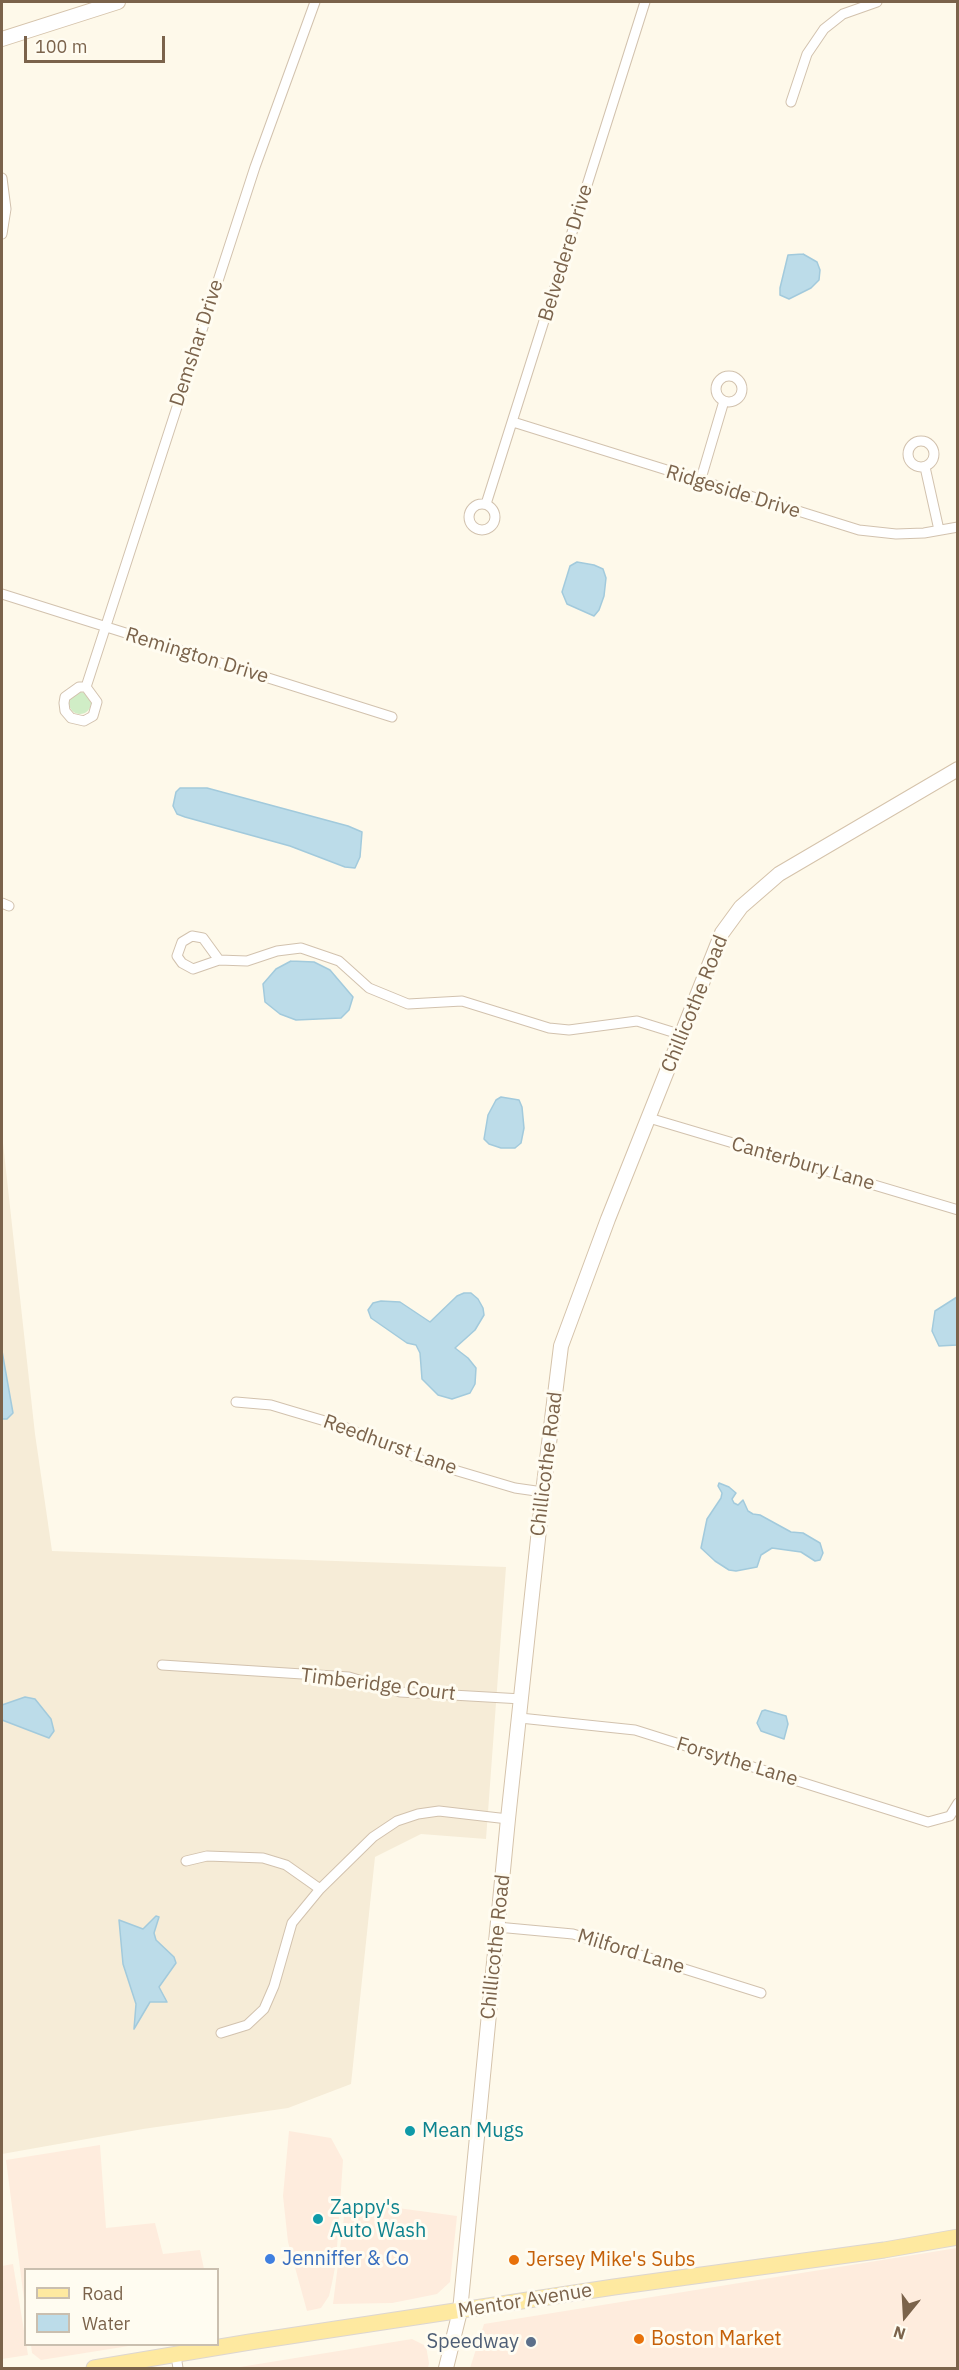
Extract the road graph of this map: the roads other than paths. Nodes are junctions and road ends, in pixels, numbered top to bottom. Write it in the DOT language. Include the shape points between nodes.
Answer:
graph roads {
  1 [pos="118,2"];
  2 [pos="315,2"];
  3 [pos="645,2"];
  4 [pos="877,2"];
  5 [pos="2,39"];
  6 [pos="791,102"];
  7 [pos="2,177"];
  8 [pos="2,234"];
  9 [pos="724,401"];
  10 [pos="513,422"];
  11 [pos="925,466"];
  12 [pos="700,482"];
  13 [pos="486,504"];
  14 [pos="957,527"];
  15 [pos="939,530"];
  16 [pos="2,594"];
  17 [pos="105,627"];
  18 [pos="86,687"];
  19 [pos="392,717"];
  20 [pos="957,770"];
  21 [pos="219,960"];
  22 [pos="682,1035"];
  23 [pos="649,1118"];
  24 [pos="957,1210"];
  25 [pos="236,1402"];
  26 [pos="543,1492"];
  27 [pos="162,1665"];
  28 [pos="522,1699"];
  29 [pos="519,1718"];
  30 [pos="957,1803"];
  31 [pos="508,1819"];
  32 [pos="954,1819"];
  33 [pos="186,1861"];
  34 [pos="320,1889"];
  35 [pos="497,1927"];
  36 [pos="761,1993"];
  37 [pos="221,2033"];
  38 [pos="957,2237"];
  39 [pos="460,2312"];
  40 [pos="177,2362"];
  41 [pos="94,2368"];
  42 [pos="446,2368"];
  1 -- 5 [label="street"];
  2 -- 17 [label="street, Demshar Drive" via="255,167"];
  3 -- 10 [label="street, Belvedere Drive"];
  4 -- 6 [label="street" via="843,14 824,30 807,54"];
  7 -- 8 [label="street" via="6,208"];
  9 -- 12 [label="street"];
  10 -- 12 [label="street, Ridgeside Drive"];
  10 -- 13 [label="street, Belvedere Drive"];
  11 -- 15 [label="street"];
  12 -- 15 [label="street, Ridgeside Drive" via="859,530 896,534"];
  14 -- 15 [label="street, Ridgeside Drive"];
  16 -- 17 [label="street, Remington Drive"];
  17 -- 18 [label="street, Demshar Drive"];
  17 -- 19 [label="street, Remington Drive"];
  20 -- 22 [label="street, Chillicothe Road" via="779,874 741,906 722,933"];
  21 -- 22 [label="street" via="247,961 301,948 339,962 369,988 408,1004 462,1001 549,1028 569,1030 637,1021"];
  22 -- 23 [label="street, Chillicothe Road"];
  23 -- 24 [label="street, Canterbury Lane"];
  23 -- 26 [label="street, Chillicothe Road" via="561,1346"];
  25 -- 26 [label="street, Reedhurst Lane" via="291,1410 342,1426 424,1461 515,1488"];
  26 -- 28 [label="street, Chillicothe Road"];
  27 -- 28 [label="street, Timberidge Court" via="349,1677 400,1692"];
  28 -- 29 [label="street, Chillicothe Road"];
  29 -- 31 [label="street, Chillicothe Road"];
  29 -- 32 [label="street, Forsythe Lane" via="635,1730 928,1822"];
  30 -- 32 [label="street"];
  31 -- 34 [label="street" via="439,1811 396,1821 373,1837"];
  31 -- 35 [label="street, Chillicothe Road"];
  33 -- 34 [label="street" via="207,1856 263,1858 286,1865"];
  34 -- 37 [label="street" via="292,1923 264,2009 246,2025"];
  35 -- 36 [label="street, Milford Lane" via="573,1934"];
  35 -- 39 [label="street, Chillicothe Road"];
  38 -- 39 [label="main road, Mentor Avenue"];
  39 -- 40 [label="main road, Mentor Avenue" via="250,2342"];
  39 -- 42 [label="street, Chillicothe Road"];
  40 -- 41 [label="main road, Mentor Avenue"];
}
